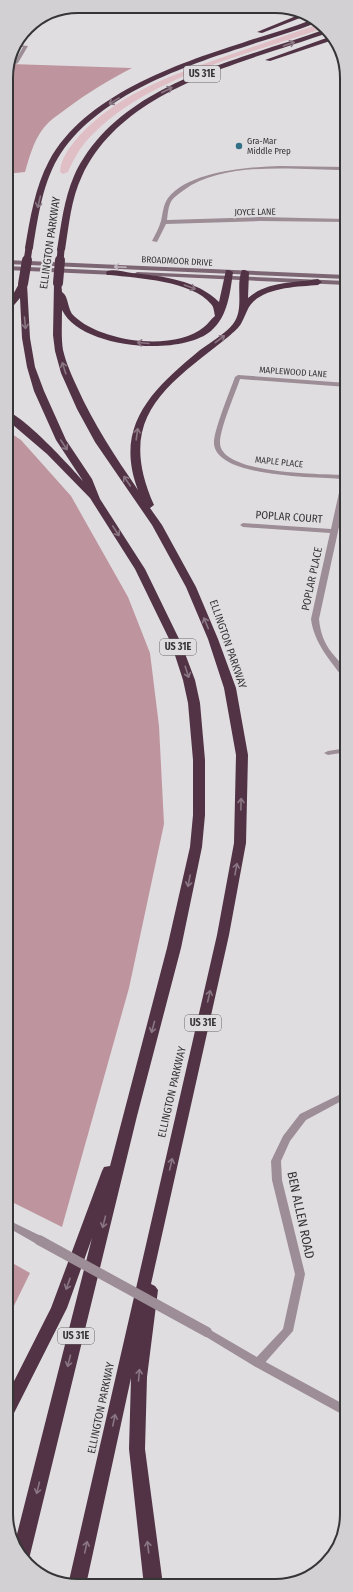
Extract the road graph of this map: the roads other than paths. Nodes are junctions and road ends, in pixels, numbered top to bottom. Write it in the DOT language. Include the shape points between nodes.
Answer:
graph roads {
  1 [pos="298,17"];
  2 [pos="309,24"];
  3 [pos="321,32"];
  4 [pos="327,40"];
  5 [pos="22,46"];
  6 [pos="262,62"];
  7 [pos="16,63"];
  8 [pos="186,65"];
  9 [pos="232,72"];
  10 [pos="93,148"];
  11 [pos="340,169"];
  12 [pos="164,222"];
  13 [pos="340,222"];
  14 [pos="155,241"];
  15 [pos="13,262"];
  16 [pos="13,268"];
  17 [pos="110,273"];
  18 [pos="229,275"];
  19 [pos="245,276"];
  20 [pos="340,277"];
  21 [pos="318,282"];
  22 [pos="58,283"];
  23 [pos="340,283"];
  24 [pos="23,284"];
  25 [pos="13,301"];
  26 [pos="243,309"];
  27 [pos="219,316"];
  28 [pos="238,377"];
  29 [pos="340,385"];
  30 [pos="13,420"];
  31 [pos="340,477"];
  32 [pos="95,498"];
  33 [pos="340,502"];
  34 [pos="156,525"];
  35 [pos="243,525"];
  36 [pos="333,531"];
  37 [pos="340,668"];
  38 [pos="340,751"];
  39 [pos="328,753"];
  40 [pos="340,1098"];
  41 [pos="130,1116"];
  42 [pos="162,1202"];
  43 [pos="13,1227"];
  44 [pos="258,1363"];
  45 [pos="13,1398"];
  46 [pos="340,1408"];
  47 [pos="23,1548"];
  48 [pos="78,1579"];
  49 [pos="153,1579"];
  1 -- 8 [label="highway" via="219,48"];
  2 -- 8 [label="highway, ELLINGTON PARKWAY / US 31E"];
  10 -- 3 [label="highway, ELLINGTON PARKWAY / US 31E, one-way" via="117,121 163,92 195,77"];
  4 -- 6 [label="highway"];
  5 -- 7 [label="street" via="26,46"];
  8 -- 24 [label="highway, ELLINGTON PARKWAY / US 31E, one-way, bridge" via="103,108 73,134 58,153 38,201"];
  9 -- 10 [label="highway" via="154,104"];
  10 -- 22 [label="highway, ELLINGTON PARKWAY / US 31E, bridge" via="78,175 71,196"];
  11 -- 12 [label="street" via="281,166 219,174 185,187 173,196 166,206"];
  12 -- 13 [label="street, JOYCE LANE" via="260,219"];
  12 -- 14 [label="street"];
  18 -- 15 [label="main road, BROADMOOR DRIVE, one-way"];
  16 -- 17 [label="main road, BROADMOOR DRIVE"];
  17 -- 18 [label="main road, BROADMOOR DRIVE"];
  17 -- 27 [label="highway, one-way" via="175,282 194,288 210,297 218,306"];
  18 -- 19 [label="main road, BROADMOOR DRIVE"];
  18 -- 27 [label="highway"];
  19 -- 20 [label="main road, BROADMOOR DRIVE"];
  19 -- 21 [label="main road, BROADMOOR DRIVE"];
  19 -- 26 [label="highway"];
  21 -- 23 [label="main road, BROADMOOR DRIVE"];
  21 -- 26 [label="highway" via="265,291"];
  27 -- 22 [label="highway, one-way" via="211,328 182,341 154,344 118,339 88,329 70,317"];
  34 -- 22 [label="highway, ELLINGTON PARKWAY / US 31E, one-way" via="100,442 66,373 57,335"];
  24 -- 25 [label="highway"];
  24 -- 32 [label="highway, ELLINGTON PARKWAY / US 31E, one-way" via="26,338 34,378 52,423 87,479"];
  34 -- 26 [label="highway, one-way" via="138,478 135,458 140,418 165,384 237,324"];
  28 -- 29 [label="street, MAPLEWOOD LANE"];
  28 -- 31 [label="street, MAPLE PLACE" via="216,444 224,457 243,466 260,470"];
  30 -- 32 [label="highway" via="43,444"];
  32 -- 41 [label="highway, ELLINGTON PARKWAY / US 31E, one-way" via="140,569 176,643 190,686 200,760 196,847 174,948"];
  33 -- 36 [label="street, POPLAR PLACE"];
  42 -- 34 [label="highway, ELLINGTON PARKWAY / US 31E, one-way" via="223,935 240,843 242,755 230,688 213,639 191,587"];
  35 -- 36 [label="street, POPLAR COURT"];
  36 -- 37 [label="street, POPLAR PLACE" via="315,627 324,646"];
  38 -- 39 [label="street"];
  40 -- 44 [label="street, BEN ALLEN ROAD" via="303,1117 286,1139 276,1161 277,1180 300,1274 288,1331"];
  41 -- 45 [label="highway, one-way" via="59,1308"];
  41 -- 47 [label="highway, ELLINGTON PARKWAY / US 31E, one-way"];
  48 -- 42 [label="highway, ELLINGTON PARKWAY / US 31E, one-way"];
  49 -- 42 [label="highway, one-way" via="137,1442 139,1377"];
  43 -- 44 [label="street, bridge" via="207,1332"];
  44 -- 46 [label="street"];
}
